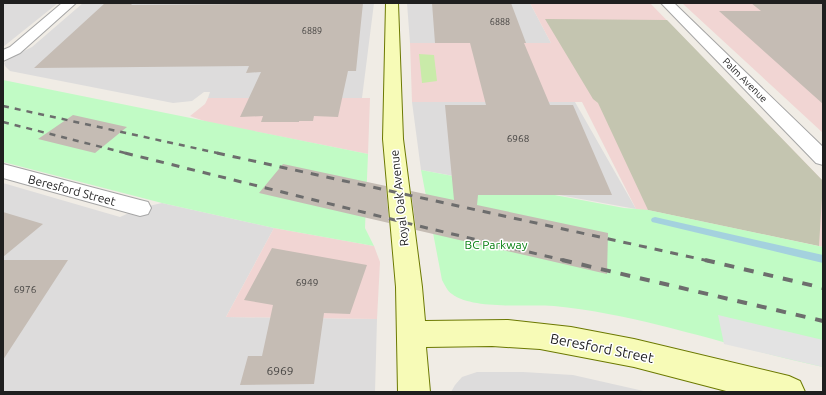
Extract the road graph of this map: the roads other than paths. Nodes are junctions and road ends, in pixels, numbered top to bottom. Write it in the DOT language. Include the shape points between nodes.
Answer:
graph roads {
  1 [pos="70,3"];
  2 [pos="392,3"];
  3 [pos="667,3"];
  4 [pos="3,56"];
  5 [pos="823,158"];
  6 [pos="3,172"];
  7 [pos="140,208"];
  8 [pos="412,334"];
  9 [pos="414,392"];
  10 [pos="789,392"];
  1 -- 4 [label="street" via="15,50"];
  2 -- 8 [label="street, Royal Oak Avenue" via="393,139"];
  3 -- 5 [label="street, Palm Avenue"];
  6 -- 7 [label="street, Beresford Street"];
  8 -- 9 [label="street, Royal Oak Avenue"];
  8 -- 10 [label="street, Beresford Street" via="478,333 546,337 634,353"];
}
